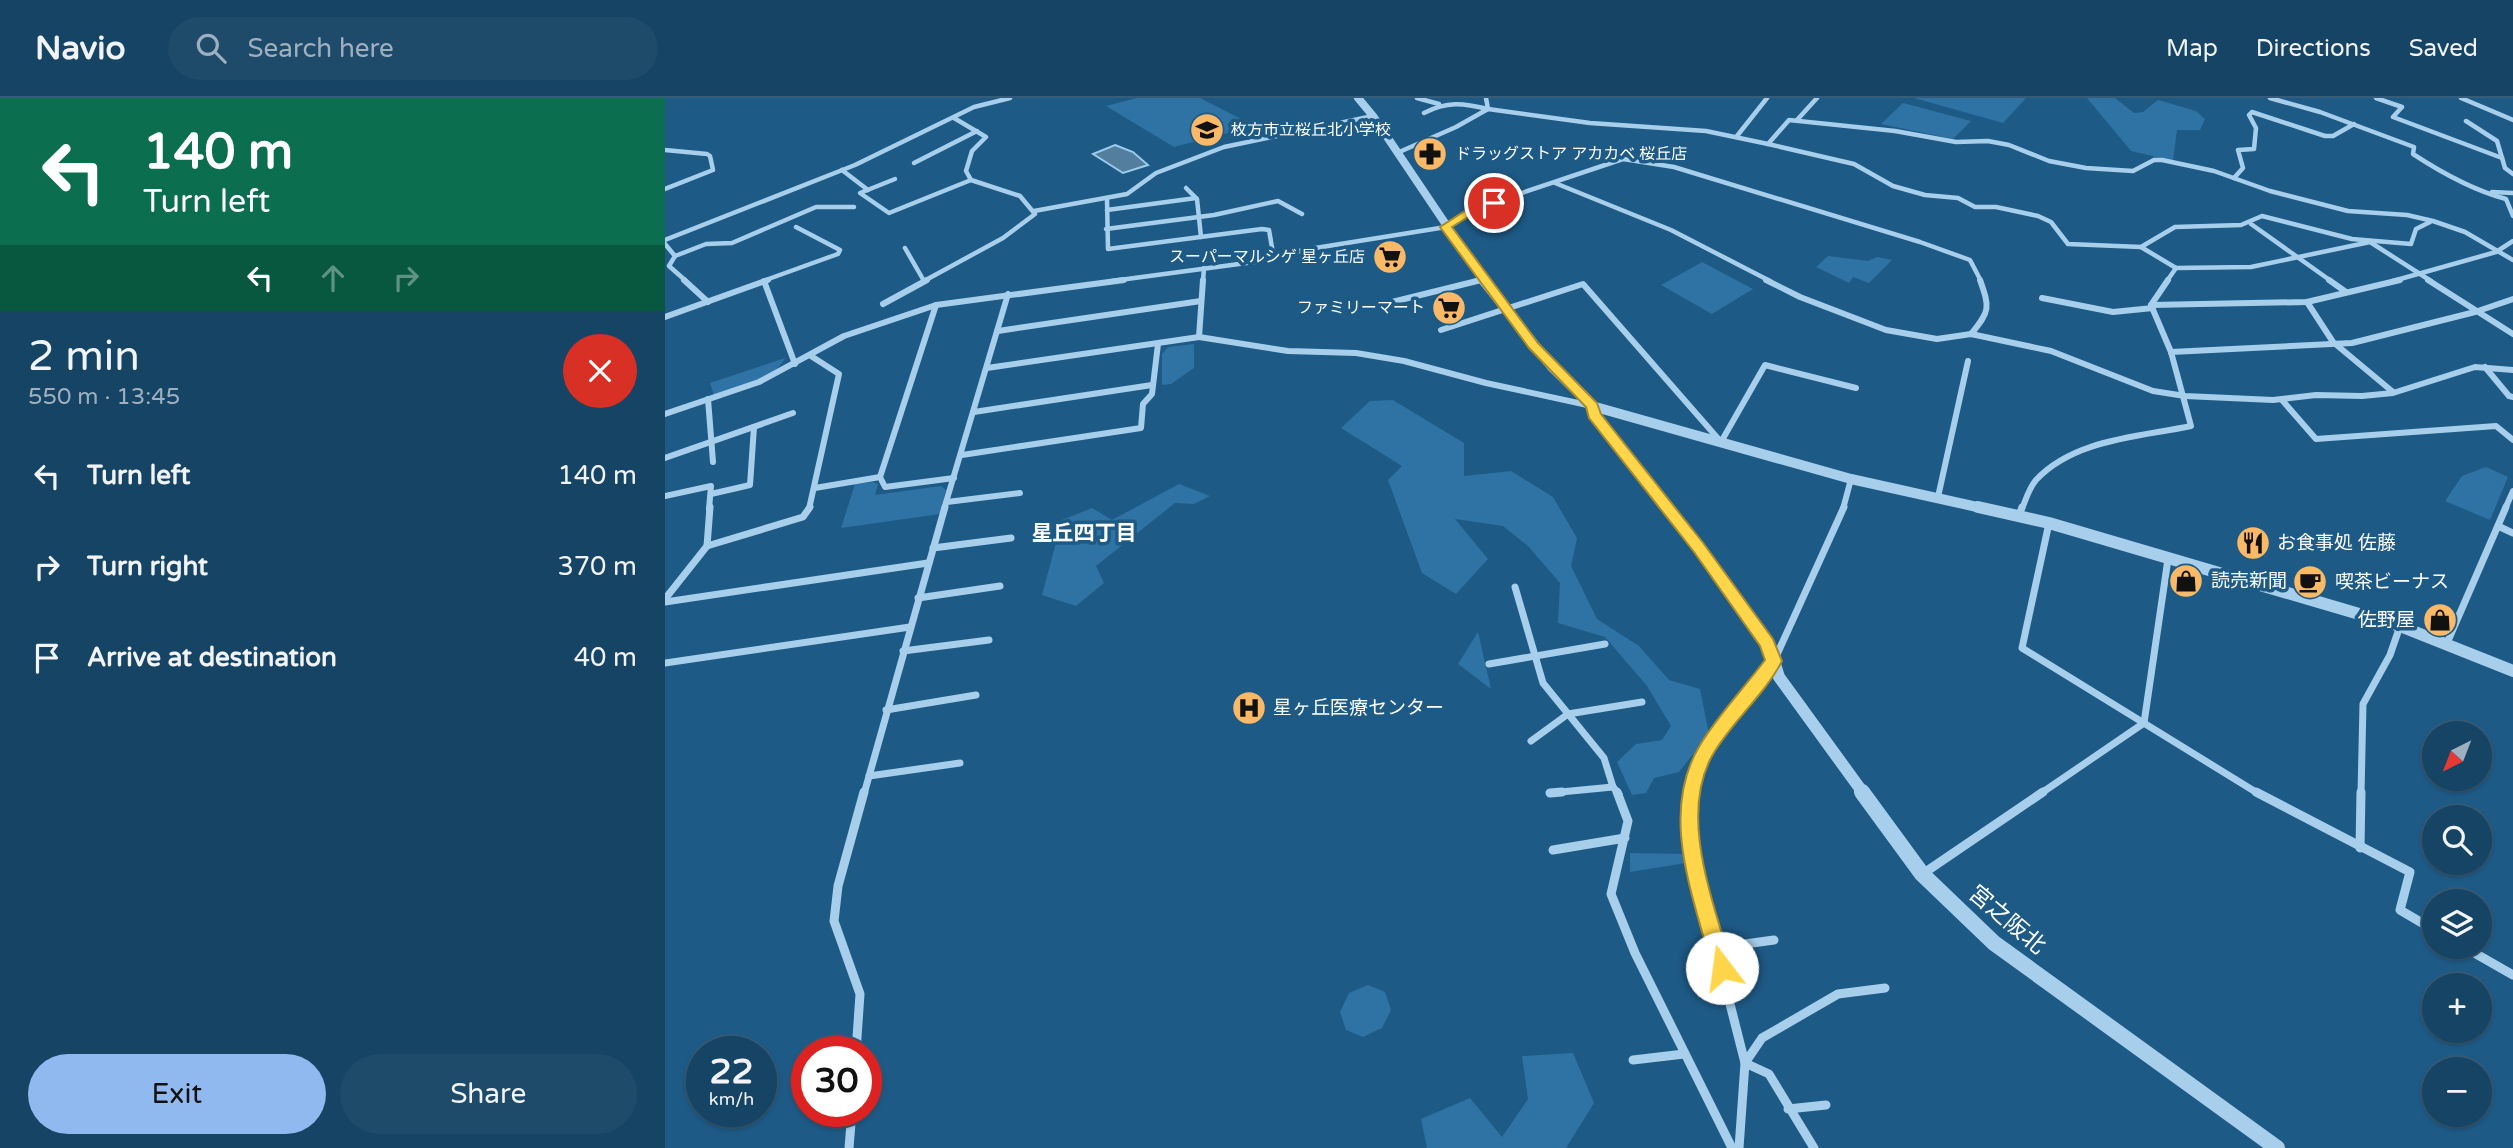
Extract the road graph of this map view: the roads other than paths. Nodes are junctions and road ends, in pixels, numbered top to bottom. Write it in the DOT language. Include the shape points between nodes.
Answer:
graph roads {
  1 [pos="1009,98"];
  2 [pos="1358,98"];
  3 [pos="1417,98"];
  4 [pos="1486,98"];
  5 [pos="1767,98"];
  6 [pos="1818,98"];
  7 [pos="2270,98"];
  8 [pos="2377,98"];
  9 [pos="2461,98"];
  10 [pos="1439,104"];
  11 [pos="1487,109"];
  12 [pos="1424,113"];
  13 [pos="1373,116"];
  14 [pos="954,118"];
  15 [pos="1797,120"];
  16 [pos="2513,120"];
  17 [pos="2466,121"];
  18 [pos="2354,124"];
  19 [pos="977,131"];
  20 [pos="1737,136"];
  21 [pos="1768,144"];
  22 [pos="665,150"];
  23 [pos="1397,153"];
  24 [pos="2502,158"];
  25 [pos="914,163"];
  26 [pos="842,170"];
  27 [pos="2513,174"];
  28 [pos="2234,178"];
  29 [pos="895,179"];
  30 [pos="971,180"];
  31 [pos="1554,183"];
  32 [pos="1186,188"];
  33 [pos="665,190"];
  34 [pos="868,190"];
  35 [pos="2474,191"];
  36 [pos="2513,193"];
  37 [pos="1196,198"];
  38 [pos="1107,199"];
  39 [pos="854,207"];
  40 [pos="1107,210"];
  41 [pos="1034,211"];
  42 [pos="1302,214"];
  43 [pos="2513,216"];
  44 [pos="1199,218"];
  45 [pos="2433,221"];
  46 [pos="2251,224"];
  47 [pos="796,227"];
  48 [pos="1446,227"];
  49 [pos="1106,229"];
  50 [pos="1201,237"];
  51 [pos="2513,241"];
  52 [pos="665,242"];
  53 [pos="2370,242"];
  54 [pos="2141,247"];
  55 [pos="905,248"];
  56 [pos="2496,252"];
  57 [pos="675,256"];
  58 [pos="2296,256"];
  59 [pos="1274,259"];
  60 [pos="2513,260"];
  61 [pos="1204,268"];
  62 [pos="2176,268"];
  63 [pos="2419,275"];
  64 [pos="1483,279"];
  65 [pos="764,281"];
  66 [pos="924,281"];
  67 [pos="2346,292"];
  68 [pos="1008,294"];
  69 [pos="2042,298"];
  70 [pos="2513,299"];
  71 [pos="1202,301"];
  72 [pos="708,302"];
  73 [pos="2307,302"];
  74 [pos="883,303"];
  75 [pos="1384,304"];
  76 [pos="936,305"];
  77 [pos="2152,307"];
  78 [pos="1506,309"];
  79 [pos="2475,312"];
  80 [pos="665,317"];
  81 [pos="1441,330"];
  82 [pos="998,331"];
  83 [pos="1972,334"];
  84 [pos="2513,334"];
  85 [pos="1199,337"];
  86 [pos="1158,344"];
  87 [pos="2335,346"];
  88 [pos="2171,352"];
  89 [pos="811,356"];
  90 [pos="1968,360"];
  91 [pos="795,364"];
  92 [pos="2485,367"];
  93 [pos="987,368"];
  94 [pos="2513,370"];
  95 [pos="1152,385"];
  96 [pos="1856,388"];
  97 [pos="2393,393"];
  98 [pos="2185,396"];
  99 [pos="2513,397"];
  100 [pos="708,399"];
  101 [pos="2282,400"];
  102 [pos="1592,406"];
  103 [pos="974,412"];
  104 [pos="793,413"];
  105 [pos="665,414"];
  106 [pos="754,427"];
  107 [pos="2513,440"];
  108 [pos="713,442"];
  109 [pos="1721,442"];
  110 [pos="962,455"];
  111 [pos="665,458"];
  112 [pos="713,462"];
  113 [pos="880,477"];
  114 [pos="954,478"];
  115 [pos="1851,479"];
  116 [pos="815,488"];
  117 [pos="2513,491"];
  118 [pos="1020,493"];
  119 [pos="711,494"];
  120 [pos="665,496"];
  121 [pos="1938,497"];
  122 [pos="947,502"];
  123 [pos="2019,515"];
  124 [pos="2049,523"];
  125 [pos="2498,526"];
  126 [pos="2513,533"];
  127 [pos="1011,538"];
  128 [pos="707,546"];
  129 [pos="933,548"];
  130 [pos="2168,559"];
  131 [pos="928,563"];
  132 [pos="1000,586"];
  133 [pos="1515,587"];
  134 [pos="919,597"];
  135 [pos="665,600"];
  136 [pos="2399,626"];
  137 [pos="910,628"];
  138 [pos="989,640"];
  139 [pos="2447,643"];
  140 [pos="1605,644"];
  141 [pos="903,651"];
  142 [pos="1536,656"];
  143 [pos="1774,661"];
  144 [pos="665,663"];
  145 [pos="1489,664"];
  146 [pos="2513,671"];
  147 [pos="976,695"];
  148 [pos="1642,702"];
  149 [pos="886,710"];
  150 [pos="1568,714"];
  151 [pos="2144,723"];
  152 [pos="1531,741"];
  153 [pos="960,763"];
  154 [pos="869,776"];
  155 [pos="1613,787"];
  156 [pos="1550,793"];
  157 [pos="1625,838"];
  158 [pos="2360,848"];
  159 [pos="1553,850"];
  160 [pos="1922,874"];
  161 [pos="2422,923"];
  162 [pos="1774,940"];
  163 [pos="1716,947"];
  164 [pos="2485,959"];
  165 [pos="2513,975"];
  166 [pos="1885,988"];
  167 [pos="857,1036"];
  168 [pos="1684,1054"];
  169 [pos="1633,1060"];
  170 [pos="1745,1063"];
  171 [pos="1826,1105"];
  172 [pos="1788,1108"];
  173 [pos="851,1127"];
  174 [pos="849,1148"];
  175 [pos="1732,1148"];
  176 [pos="1739,1148"];
  177 [pos="1814,1148"];
  178 [pos="2277,1148"];
  1 -- 14 [label="street" via="974,107"];
  2 -- 13 [label="street"];
  3 -- 10 [label="street"];
  4 -- 11 [label="street"];
  5 -- 20 [label="street"];
  6 -- 15 [label="street"];
  7 -- 18 [label="street"];
  8 -- 24 [label="street" via="2403,107 2393,117"];
  9 -- 16 [label="street"];
  10 -- 11 [label="street" via="1453,100"];
  10 -- 12 [label="street"];
  11 -- 20 [label="street"];
  11 -- 23 [label="street"];
  13 -- 23 [label="street"];
  13 -- 38 [label="street" via="1224,147 1156,173 1127,194"];
  14 -- 19 [label="street"];
  14 -- 26 [label="street"];
  15 -- 21 [label="street" via="1789,120"];
  15 -- 28 [label="street" via="1956,142 1988,141 2086,168 2133,171 2162,160"];
  17 -- 24 [label="street" via="2497,141"];
  18 -- 28 [label="street" via="2325,136 2252,112 2254,149 2238,150 2243,168"];
  18 -- 35 [label="street" via="2414,147 2413,154"];
  19 -- 25 [label="street"];
  19 -- 30 [label="street" via="986,137 972,151 966,170"];
  20 -- 21 [label="street"];
  21 -- 54 [label="street" via="1854,164 1893,186 1924,195 2038,216 2051,222 2068,244"];
  22 -- 33 [label="street" via="707,154 713,170"];
  23 -- 48 [label="street"];
  24 -- 27 [label="street"];
  26 -- 34 [label="street"];
  26 -- 52 [label="street"];
  28 -- 45 [label="street" via="2348,211"];
  29 -- 34 [label="street"];
  30 -- 34 [label="street" via="889,213 860,193"];
  30 -- 41 [label="street" via="1020,196"];
  31 -- 48 [label="street" via="1474,209"];
  31 -- 83 [label="street" via="1671,230 1800,297 1886,330 1937,339"];
  31 -- 83 [label="street" via="1623,159 1674,167 1970,260 1989,304 1986,317"];
  32 -- 37 [label="street"];
  35 -- 36 [label="street"];
  35 -- 43 [label="street" via="2506,199"];
  37 -- 40 [label="street"];
  37 -- 44 [label="street"];
  38 -- 40 [label="street"];
  38 -- 41 [label="street"];
  39 -- 57 [label="street" via="816,207 731,243 706,244"];
  40 -- 49 [label="street"];
  41 -- 66 [label="street" via="1003,238"];
  42 -- 44 [label="street" via="1278,201"];
  44 -- 49 [label="street"];
  44 -- 50 [label="street"];
  45 -- 53 [label="street" via="2416,229 2411,244"];
  45 -- 56 [label="street" via="2465,232"];
  46 -- 53 [label="street" via="2262,216"];
  46 -- 54 [label="street" via="2240,228 2173,227"];
  46 -- 58 [label="street"];
  47 -- 65 [label="street" via="840,250 838,254"];
  48 -- 59 [label="street" via="1303,250"];
  48 -- 64 [label="street"];
  49 -- 50 [label="street" via="1108,249"];
  50 -- 59 [label="street" via="1269,230"];
  51 -- 56 [label="street"];
  52 -- 57 [label="street"];
  53 -- 58 [label="street"];
  53 -- 63 [label="street"];
  54 -- 62 [label="street"];
  55 -- 66 [label="street"];
  56 -- 60 [label="street"];
  56 -- 63 [label="street"];
  57 -- 72 [label="street" via="669,266"];
  58 -- 62 [label="street" via="2251,267"];
  58 -- 67 [label="street"];
  59 -- 61 [label="street"];
  61 -- 68 [label="street"];
  61 -- 71 [label="street"];
  62 -- 77 [label="street"];
  63 -- 67 [label="street"];
  63 -- 79 [label="street"];
  64 -- 75 [label="street"];
  64 -- 78 [label="street"];
  65 -- 72 [label="street"];
  65 -- 91 [label="street"];
  66 -- 74 [label="street"];
  67 -- 73 [label="street"];
  68 -- 76 [label="street"];
  68 -- 82 [label="street"];
  69 -- 77 [label="street" via="2113,312"];
  70 -- 79 [label="street"];
  71 -- 82 [label="street"];
  71 -- 85 [label="street"];
  72 -- 80 [label="street"];
  73 -- 77 [label="street"];
  73 -- 87 [label="street"];
  76 -- 89 [label="street" via="844,336"];
  76 -- 113 [label="street"];
  77 -- 88 [label="street"];
  78 -- 81 [label="street"];
  78 -- 102 [label="street" via="1552,367"];
  78 -- 109 [label="street" via="1583,284"];
  79 -- 84 [label="street"];
  79 -- 87 [label="street"];
  82 -- 93 [label="street"];
  83 -- 98 [label="street" via="2051,351 2153,391"];
  85 -- 86 [label="street"];
  85 -- 102 [label="street" via="1288,351 1404,360"];
  86 -- 93 [label="street"];
  86 -- 95 [label="street"];
  87 -- 88 [label="street"];
  87 -- 97 [label="street"];
  88 -- 98 [label="street"];
  89 -- 91 [label="street"];
  89 -- 116 [label="street" via="839,374"];
  90 -- 121 [label="street"];
  91 -- 100 [label="street"];
  92 -- 94 [label="street"];
  92 -- 97 [label="street"];
  92 -- 99 [label="street"];
  93 -- 103 [label="street"];
  95 -- 103 [label="street"];
  95 -- 110 [label="street" via="1152,394 1143,404 1141,428"];
  96 -- 109 [label="street" via="1765,365"];
  97 -- 101 [label="street"];
  98 -- 101 [label="street"];
  98 -- 123 [label="street" via="2192,426 2075,453 2034,482"];
  100 -- 105 [label="street"];
  100 -- 108 [label="street"];
  101 -- 107 [label="street" via="2316,439 2496,426"];
  102 -- 109 [label="street"];
  102 -- 143 [label="street" via="1594,415 1699,548"];
  103 -- 110 [label="street"];
  104 -- 106 [label="street"];
  106 -- 108 [label="street"];
  106 -- 119 [label="street" via="750,485"];
  108 -- 111 [label="street"];
  108 -- 112 [label="street"];
  109 -- 115 [label="street"];
  110 -- 114 [label="street"];
  113 -- 114 [label="street" via="884,487"];
  113 -- 116 [label="street"];
  114 -- 122 [label="street"];
  115 -- 121 [label="street"];
  115 -- 143 [label="street" via="1842,514"];
  116 -- 128 [label="street" via="803,517"];
  117 -- 125 [label="street"];
  118 -- 122 [label="street"];
  119 -- 120 [label="street" via="711,486"];
  119 -- 128 [label="street"];
  121 -- 123 [label="street"];
  122 -- 129 [label="street"];
  123 -- 124 [label="street"];
  124 -- 130 [label="street"];
  124 -- 151 [label="street" via="2022,648"];
  125 -- 126 [label="street"];
  125 -- 139 [label="street"];
  127 -- 129 [label="street"];
  128 -- 135 [label="street"];
  129 -- 131 [label="street"];
  130 -- 136 [label="street"];
  130 -- 151 [label="street"];
  131 -- 134 [label="street"];
  131 -- 135 [label="street"];
  132 -- 134 [label="street"];
  133 -- 142 [label="street"];
  134 -- 137 [label="street"];
  136 -- 139 [label="street"];
  136 -- 158 [label="street" via="2390,655 2363,704"];
  137 -- 141 [label="street"];
  137 -- 144 [label="street"];
  138 -- 141 [label="street"];
  139 -- 146 [label="street"];
  140 -- 142 [label="street"];
  141 -- 149 [label="street"];
  142 -- 145 [label="street"];
  142 -- 150 [label="street" via="1543,683"];
  143 -- 160 [label="street, 宮之阪北" via="1779,677"];
  143 -- 163 [label="street" via="1706,750 1693,780 1687,815"];
  147 -- 149 [label="street"];
  148 -- 150 [label="street"];
  149 -- 154 [label="street"];
  150 -- 152 [label="street"];
  150 -- 155 [label="street" via="1604,758"];
  151 -- 158 [label="street" via="2254,791"];
  151 -- 160 [label="street"];
  153 -- 154 [label="street"];
  154 -- 167 [label="street" via="838,886 834,921 860,994"];
  155 -- 156 [label="street"];
  155 -- 157 [label="street" via="1629,821"];
  157 -- 159 [label="street"];
  157 -- 168 [label="street" via="1611,894"];
  158 -- 161 [label="street" via="2410,872 2400,910"];
  160 -- 178 [label="street, 宮之阪北" via="1994,943"];
  162 -- 163 [label="street"];
  163 -- 170 [label="street"];
  164 -- 165 [label="street"];
  166 -- 170 [label="street" via="1838,994 1762,1038"];
  168 -- 169 [label="street"];
  168 -- 175 [label="street"];
  170 -- 172 [label="street" via="1769,1074"];
  170 -- 176 [label="street"];
  171 -- 172 [label="street"];
  172 -- 177 [label="street"];
  173 -- 174 [label="street"];
}
